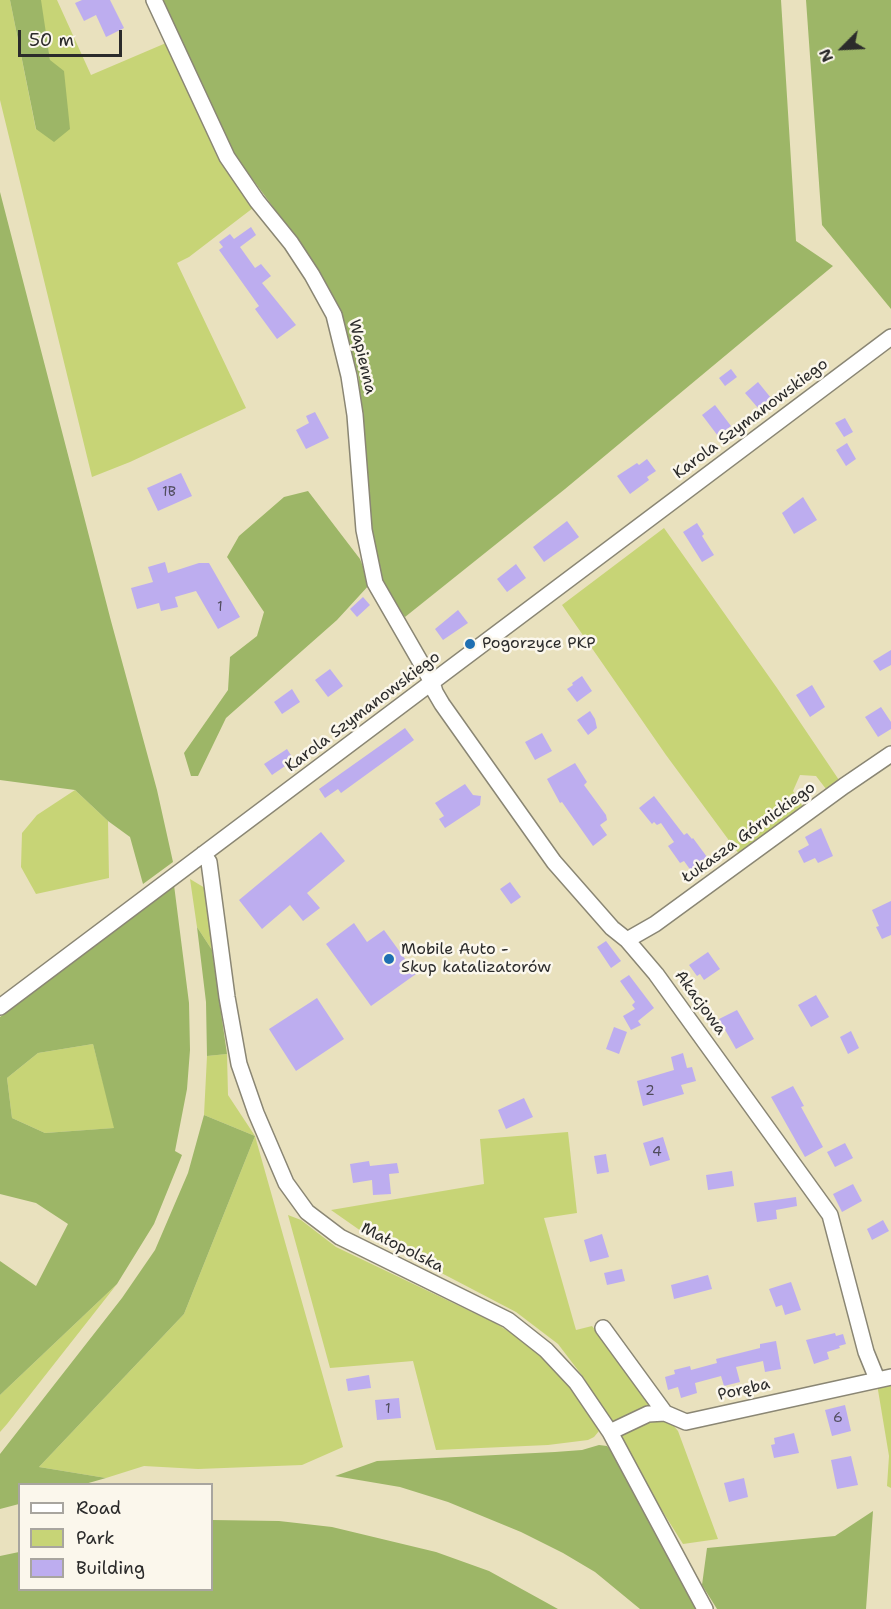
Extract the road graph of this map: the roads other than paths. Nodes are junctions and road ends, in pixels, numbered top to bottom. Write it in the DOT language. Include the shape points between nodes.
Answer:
graph roads {
  1 [pos="154,0"];
  2 [pos="891,337"];
  3 [pos="432,682"];
  4 [pos="891,754"];
  5 [pos="202,854"];
  6 [pos="627,940"];
  7 [pos="0,1006"];
  8 [pos="603,1328"];
  9 [pos="884,1378"];
  10 [pos="665,1413"];
  11 [pos="610,1432"];
  12 [pos="705,1609"];
  1 -- 3 [label="street, Wapienna" via="227,158 291,243 334,315 356,415 364,530 375,583"];
  2 -- 3 [label="street, Karola Szymanowskiego"];
  3 -- 5 [label="street, Karola Szymanowskiego"];
  3 -- 6 [label="street, Akacjowa" via="442,704 554,862"];
  4 -- 6 [label="street, Łukasza Górnickiego" via="655,924"];
  5 -- 7 [label="street, Karola Szymanowskiego"];
  5 -- 11 [label="street, Małopolska" via="209,862 239,1064 286,1183 307,1212 340,1237 508,1320 546,1350 568,1374"];
  6 -- 9 [label="street, Akacjowa" via="676,1000 830,1215 866,1352"];
  8 -- 10 [label="street"];
  9 -- 10 [label="street, Poręba" via="686,1422"];
  10 -- 11 [label="street, Poręba" via="648,1414"];
  11 -- 12 [label="street, Małopolska"];
}
